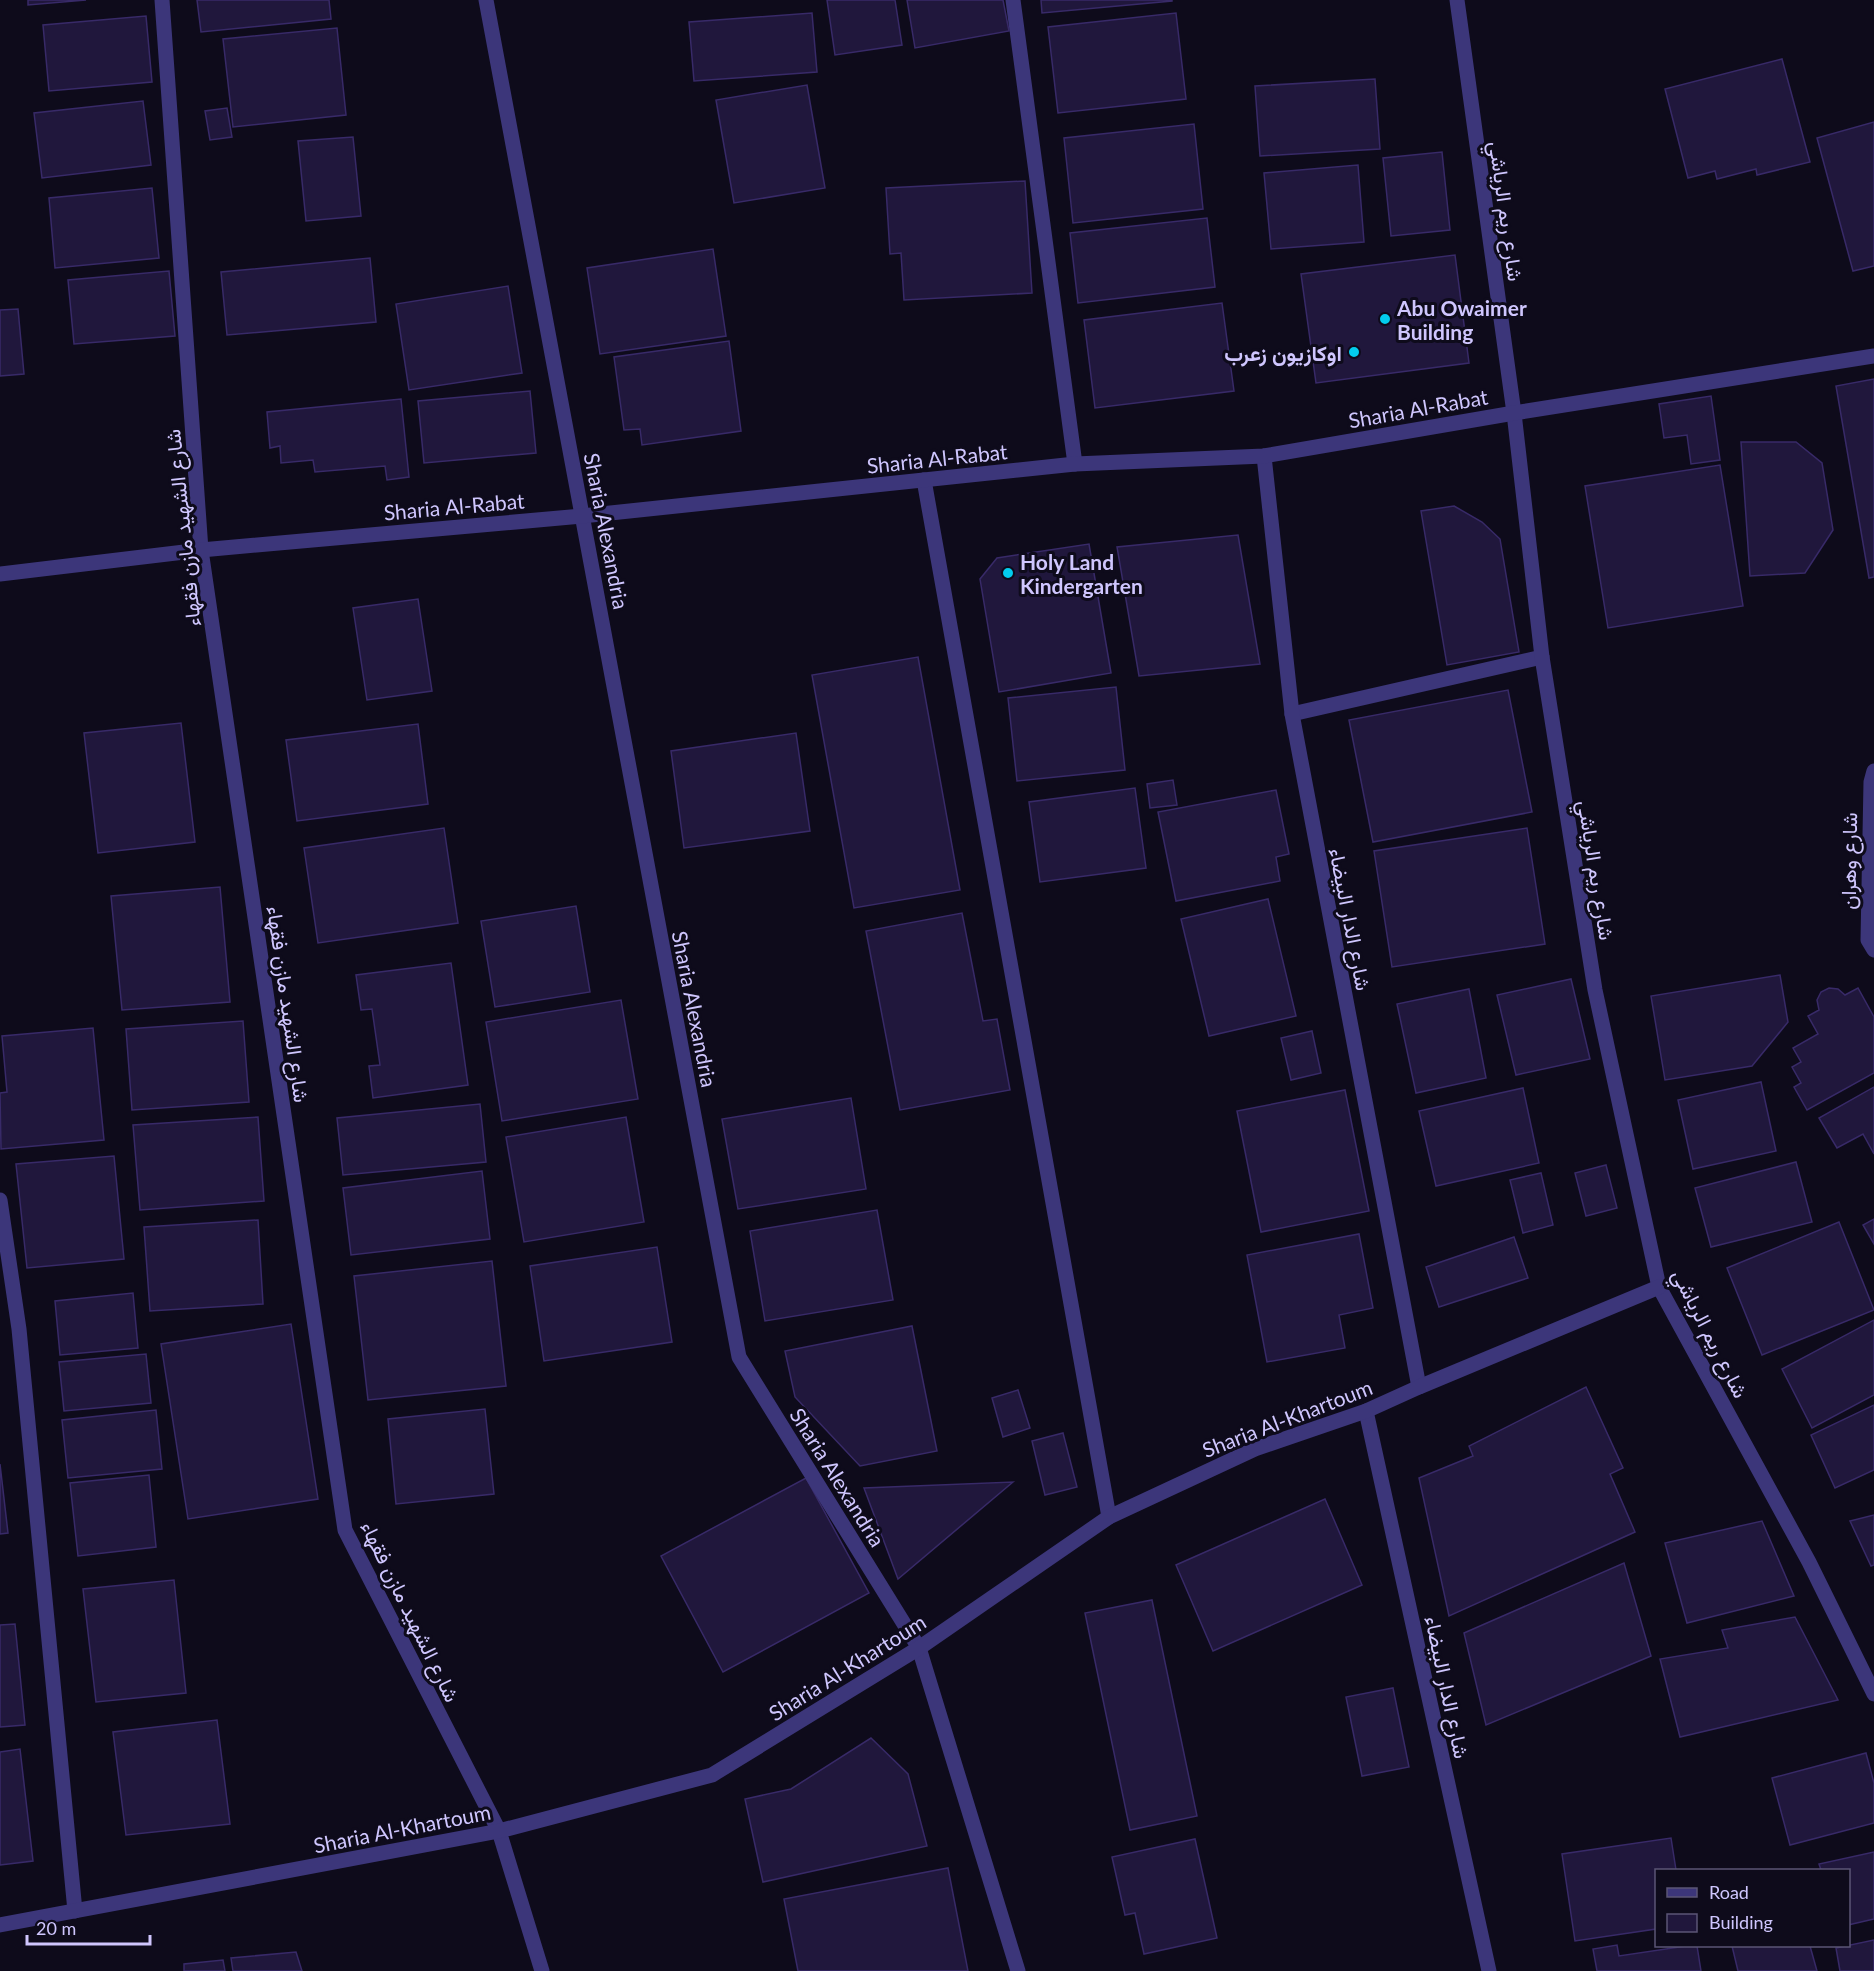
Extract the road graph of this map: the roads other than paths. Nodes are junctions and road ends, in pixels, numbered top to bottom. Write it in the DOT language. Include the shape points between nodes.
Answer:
graph roads {
  1 [pos="162,0"];
  2 [pos="486,0"];
  3 [pos="1012,0"];
  4 [pos="1457,0"];
  5 [pos="1874,356"];
  6 [pos="1514,413"];
  7 [pos="1264,456"];
  8 [pos="1075,464"];
  9 [pos="924,480"];
  10 [pos="582,516"];
  11 [pos="201,550"];
  12 [pos="0,574"];
  13 [pos="1542,657"];
  14 [pos="1292,714"];
  15 [pos="1874,771"];
  16 [pos="1874,950"];
  17 [pos="0,1200"];
  18 [pos="1659,1287"];
  19 [pos="1419,1386"];
  20 [pos="1366,1411"];
  21 [pos="1109,1517"];
  22 [pos="919,1648"];
  23 [pos="1874,1694"];
  24 [pos="499,1831"];
  25 [pos="75,1911"];
  26 [pos="0,1924"];
  27 [pos="542,1971"];
  28 [pos="1018,1971"];
  29 [pos="1489,1971"];
  1 -- 11 [label="street, شارع الشهيد مازن فقهاء"];
  2 -- 10 [label="street, Sharia Alexandria"];
  3 -- 8 [label="street"];
  4 -- 6 [label="street, شارع ريم الرياشي"];
  5 -- 6 [label="street, Sharia Al-Rabat"];
  6 -- 7 [label="street, Sharia Al-Rabat"];
  6 -- 13 [label="street, شارع ريم الرياشي"];
  7 -- 8 [label="street, Sharia Al-Rabat"];
  7 -- 14 [label="street, شارع الدار البيضاء"];
  8 -- 9 [label="street, Sharia Al-Rabat"];
  9 -- 10 [label="street, Sharia Al-Rabat"];
  9 -- 21 [label="street"];
  10 -- 11 [label="street, Sharia Al-Rabat"];
  10 -- 22 [label="street, Sharia Alexandria" via="739,1357"];
  11 -- 12 [label="street, Sharia Al-Rabat"];
  11 -- 24 [label="street, شارع الشهيد مازن فقهاء" via="345,1530"];
  13 -- 14 [label="street"];
  13 -- 18 [label="street, شارع ريم الرياشي" via="1594,990"];
  14 -- 19 [label="street, شارع الدار البيضاء"];
  15 -- 16 [label="street, شارع وهران" via="1868,939"];
  17 -- 25 [label="street" via="19,1329"];
  18 -- 19 [label="street, Sharia Al-Khartoum"];
  18 -- 23 [label="street, شارع ريم الرياشي" via="1809,1562"];
  19 -- 20 [label="street, Sharia Al-Khartoum"];
  20 -- 21 [label="street, Sharia Al-Khartoum" via="1255,1449"];
  20 -- 29 [label="street, شارع الدار البيضاء"];
  21 -- 22 [label="street, Sharia Al-Khartoum"];
  22 -- 24 [label="street, Sharia Al-Khartoum" via="712,1775"];
  22 -- 28 [label="street, Sharia Alexandria"];
  24 -- 25 [label="street, Sharia Al-Khartoum"];
  24 -- 27 [label="street, شارع الشهيد مازن فقهاء"];
  25 -- 26 [label="street, Sharia Al-Khartoum"];
}
